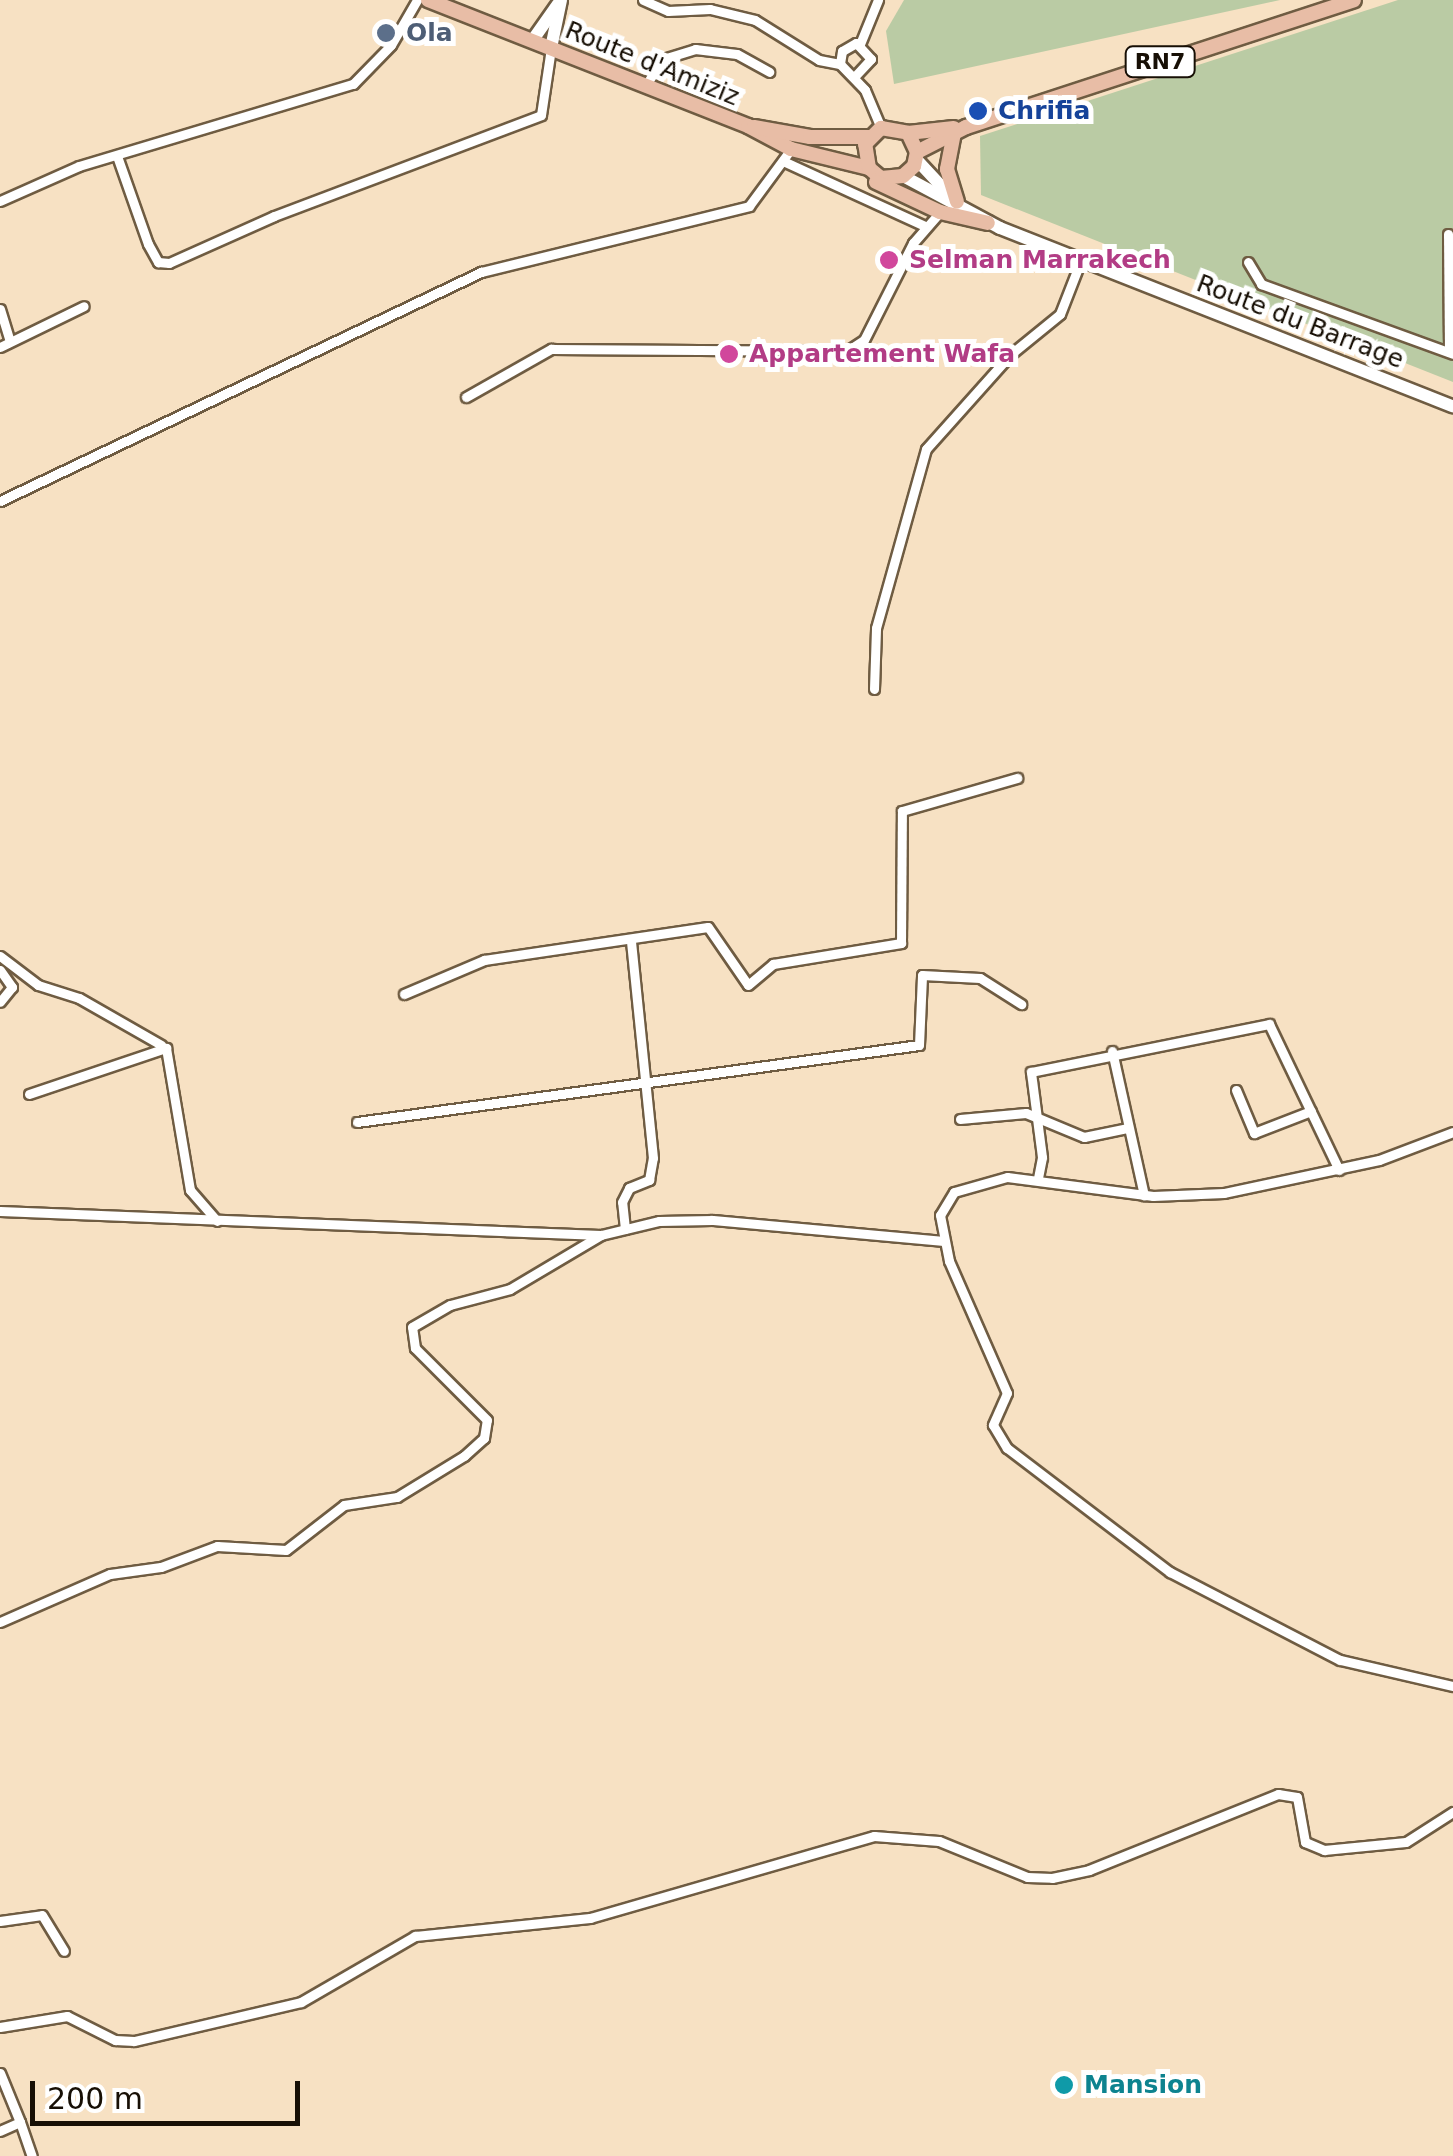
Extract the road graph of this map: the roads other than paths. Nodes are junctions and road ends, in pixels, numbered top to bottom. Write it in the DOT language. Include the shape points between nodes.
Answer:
graph roads {
  1 [pos="417,0"];
  2 [pos="428,0"];
  3 [pos="643,0"];
  4 [pos="878,0"];
  5 [pos="1354,0"];
  6 [pos="560,1"];
  7 [pos="450,4"];
  8 [pos="532,41"];
  9 [pos="860,44"];
  10 [pos="550,48"];
  11 [pos="840,64"];
  12 [pos="769,72"];
  13 [pos="860,74"];
  14 [pos="645,86"];
  15 [pos="748,126"];
  16 [pos="960,130"];
  17 [pos="875,133"];
  18 [pos="908,133"];
  19 [pos="787,155"];
  20 [pos="117,156"];
  21 [pos="816,156"];
  22 [pos="916,156"];
  23 [pos="868,168"];
  24 [pos="903,176"];
  25 [pos="0,201"];
  26 [pos="961,206"];
  27 [pos="940,212"];
  28 [pos="988,223"];
  29 [pos="926,226"];
  30 [pos="1448,234"];
  31 [pos="1081,260"];
  32 [pos="1248,262"];
  33 [pos="84,306"];
  34 [pos="0,309"];
  35 [pos="5,345"];
  36 [pos="1451,353"];
  37 [pos="466,397"];
  38 [pos="1453,406"];
  39 [pos="0,501"];
  40 [pos="874,690"];
  41 [pos="1017,778"];
  42 [pos="631,942"];
  43 [pos="0,956"];
  44 [pos="0,970"];
  45 [pos="404,994"];
  46 [pos="0,1002"];
  47 [pos="1021,1004"];
  48 [pos="161,1045"];
  49 [pos="1112,1051"];
  50 [pos="644,1082"];
  51 [pos="1236,1090"];
  52 [pos="29,1094"];
  53 [pos="1311,1111"];
  54 [pos="1036,1114"];
  55 [pos="960,1119"];
  56 [pos="357,1122"];
  57 [pos="1128,1128"];
  58 [pos="1453,1132"];
  59 [pos="1340,1170"];
  60 [pos="1038,1178"];
  61 [pos="1144,1194"];
  62 [pos="0,1211"];
  63 [pos="219,1223"];
  64 [pos="625,1228"];
  65 [pos="602,1235"];
  66 [pos="942,1241"];
  67 [pos="0,1622"];
  68 [pos="1453,1686"];
  69 [pos="1453,1812"];
  70 [pos="0,1922"];
  71 [pos="64,1952"];
  72 [pos="0,2027"];
  73 [pos="0,2073"];
  74 [pos="20,2122"];
  75 [pos="0,2131"];
  76 [pos="32,2156"];
  1 -- 20 [label="street" via="391,45 353,84"];
  2 -- 7 [label="main road, Route d'Amiziz / RN7"];
  3 -- 11 [label="street" via="668,11 710,9 756,20 818,60"];
  4 -- 9 [label="street"];
  5 -- 16 [label="main road, RN7"];
  6 -- 8 [label="main road"];
  6 -- 10 [label="main road"];
  7 -- 8 [label="main road, Route d'Amiziz / RN7"];
  8 -- 10 [label="main road, Route d'Amiziz / RN7"];
  9 -- 11 [label="street" via="844,48"];
  9 -- 13 [label="street" via="870,54"];
  10 -- 14 [label="main road, Route d'Amiziz / RN7"];
  10 -- 20 [label="street" via="541,115 274,216 169,264 158,262 148,244"];
  11 -- 13 [label="street"];
  12 -- 14 [label="street" via="738,54 695,49 663,59"];
  13 -- 17 [label="street"];
  14 -- 15 [label="main road, Route d'Amiziz / RN7"];
  15 -- 17 [label="main road, RN7" via="810,137"];
  15 -- 19 [label="main road, RN7"];
  16 -- 18 [label="main road, RN7"];
  16 -- 22 [label="main road, RN7"];
  16 -- 26 [label="main road" via="947,168"];
  17 -- 18 [label="main road, RN7"];
  17 -- 23 [label="main road"];
  18 -- 22 [label="main road"];
  19 -- 21 [label="main road, RN7"];
  19 -- 29 [label="street"];
  19 -- 39 [label="street" via="749,206 480,272"];
  20 -- 25 [label="street" via="64,171"];
  21 -- 23 [label="main road, RN7"];
  21 -- 27 [label="main road"];
  22 -- 24 [label="main road, RN7"];
  22 -- 26 [label="main road, Route du Barrage"];
  23 -- 24 [label="main road, RN7" via="881,178"];
  24 -- 26 [label="main road, Route du Barrage"];
  26 -- 28 [label="main road, Route du Barrage"];
  27 -- 28 [label="main road"];
  27 -- 29 [label="street"];
  28 -- 31 [label="main road, Route du Barrage"];
  29 -- 37 [label="street" via="864,340 848,351 552,349"];
  30 -- 36 [label="street"];
  31 -- 38 [label="main road, Route du Barrage"];
  31 -- 40 [label="street" via="1060,314 1011,354 926,449 876,628"];
  32 -- 36 [label="street" via="1261,284"];
  33 -- 35 [label="street"];
  34 -- 35 [label="street"];
  41 -- 42 [label="street" via="902,811 901,943 773,964 748,986 708,926"];
  42 -- 45 [label="street" via="484,960"];
  42 -- 50 [label="street"];
  43 -- 48 [label="street" via="38,985 79,998"];
  44 -- 46 [label="street" via="12,987"];
  47 -- 50 [label="street" via="980,978 922,975 919,1045"];
  48 -- 52 [label="street"];
  48 -- 63 [label="street" via="170,1060 176,1135 190,1190"];
  49 -- 53 [label="street" via="1269,1024"];
  49 -- 54 [label="street" via="1031,1072"];
  49 -- 57 [label="street"];
  50 -- 56 [label="street"];
  50 -- 64 [label="street" via="652,1158 649,1180 629,1188 622,1202"];
  51 -- 53 [label="street" via="1254,1133"];
  53 -- 59 [label="street"];
  54 -- 55 [label="street"];
  54 -- 57 [label="street" via="1084,1137"];
  54 -- 60 [label="street"];
  57 -- 61 [label="street"];
  58 -- 59 [label="street"];
  59 -- 61 [label="street" via="1260,1188"];
  60 -- 61 [label="street"];
  60 -- 66 [label="street" via="1007,1177 954,1192 942,1205"];
  62 -- 63 [label="street"];
  63 -- 65 [label="street" via="348,1221 448,1232"];
  64 -- 65 [label="street"];
  64 -- 66 [label="street" via="768,1221"];
  65 -- 67 [label="street" via="510,1289 450,1305 412,1327 414,1348 487,1420 484,1438 464,1456 397,1496 344,1505 286,1550 217,1546 161,1568 110,1574"];
  66 -- 68 [label="street" via="1004,1386 1006,1400 993,1425 1006,1448 1170,1572 1340,1660"];
  69 -- 72 [label="street" via="1406,1842 1324,1850 1305,1842 1297,1797 1278,1794 1089,1870 1052,1878 1027,1877 939,1840 874,1836 590,1918 415,1936 301,2002 150,2038 115,2040 67,2016"];
  70 -- 71 [label="street" via="42,1915"];
  73 -- 74 [label="street"];
  74 -- 75 [label="street"];
  74 -- 76 [label="street"];
}
